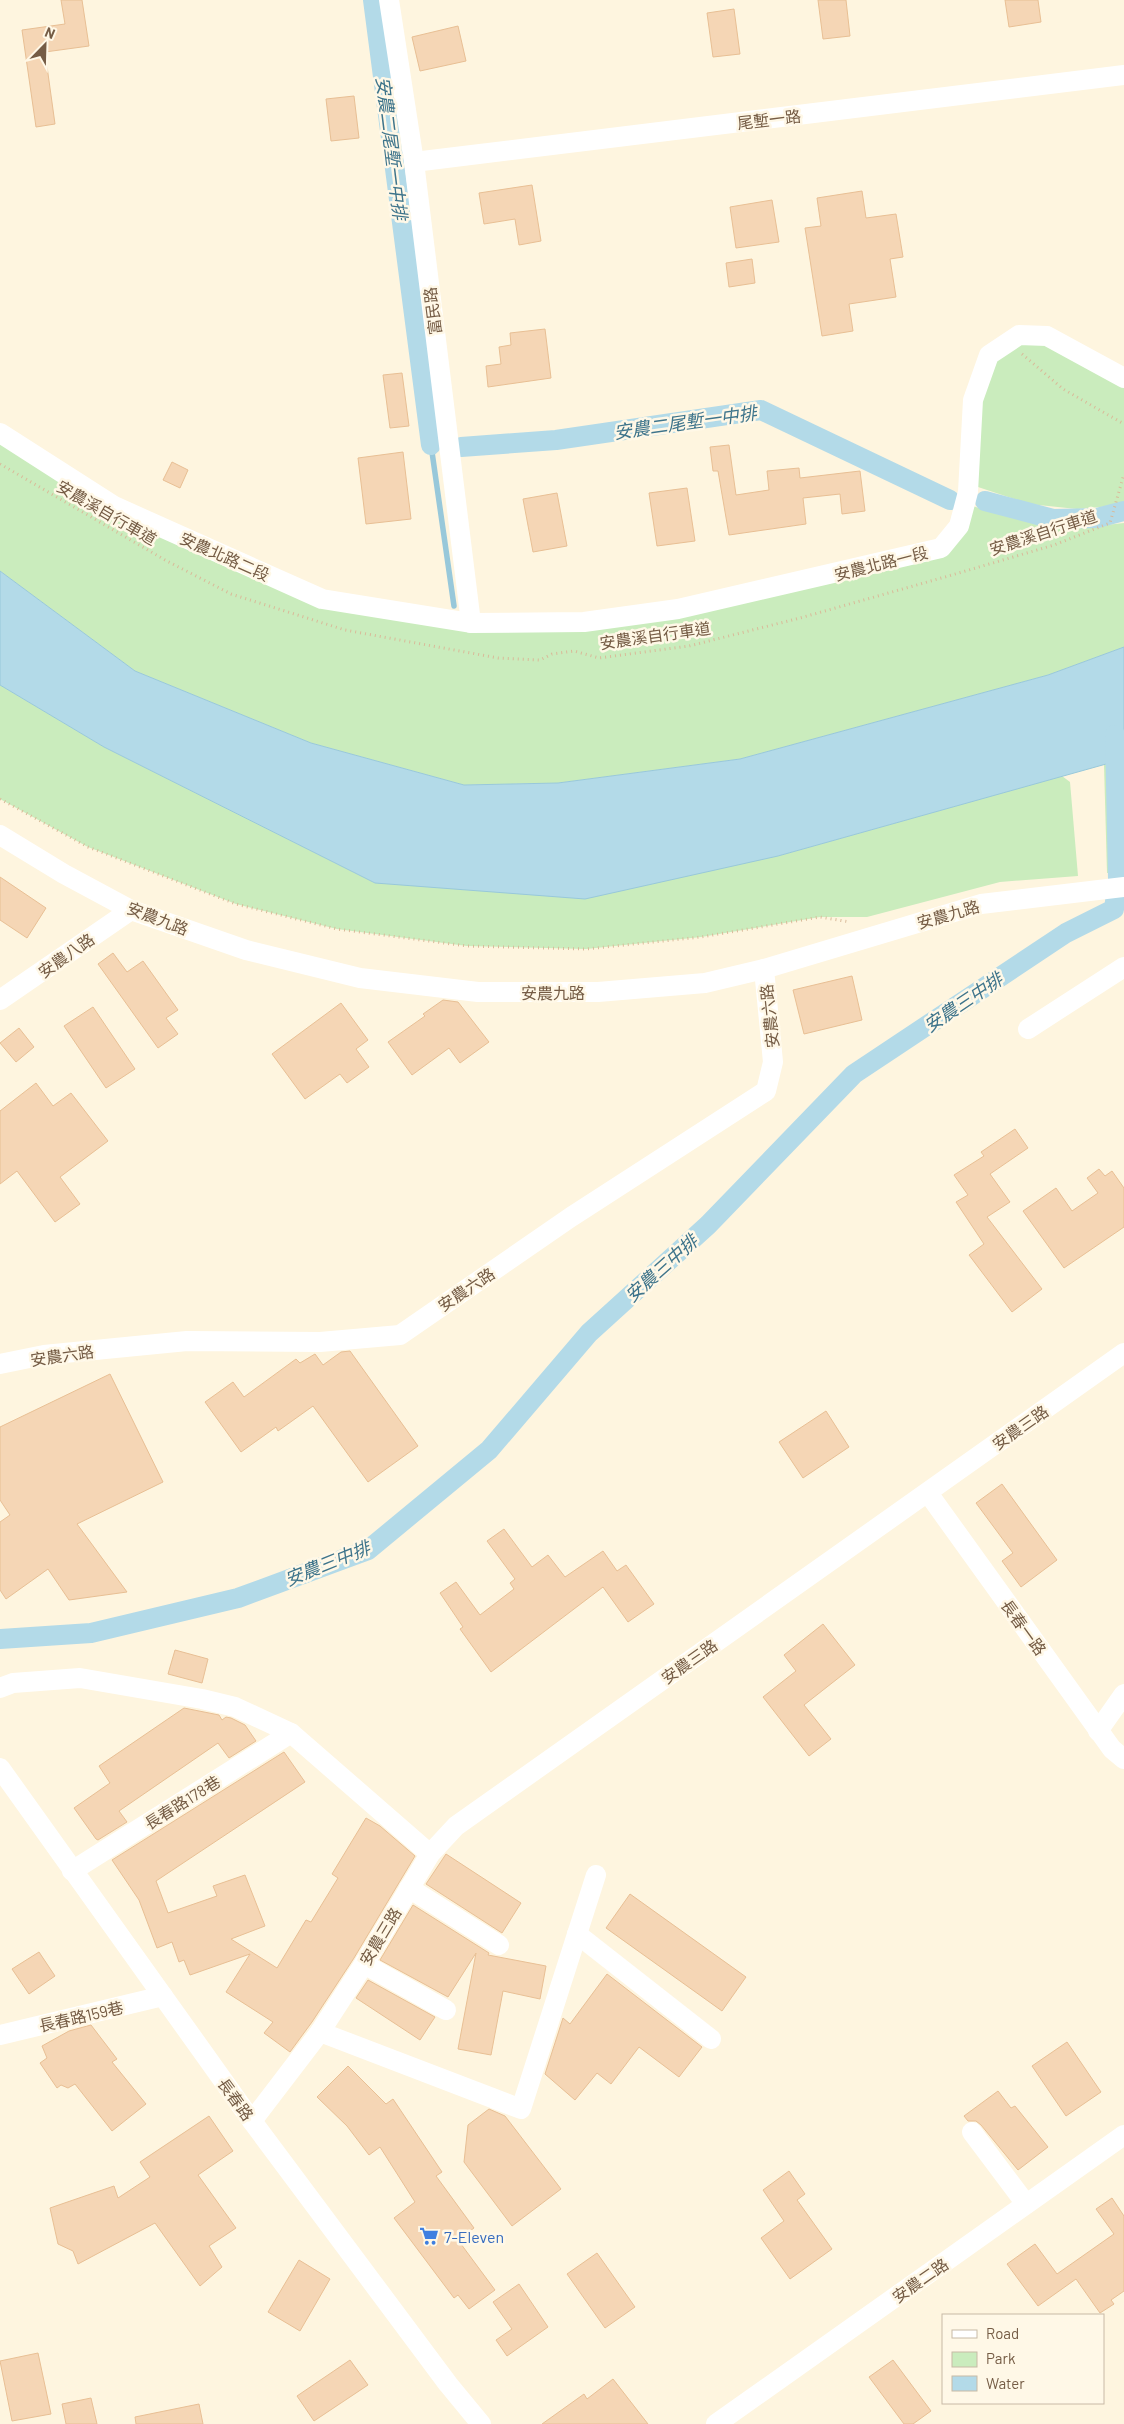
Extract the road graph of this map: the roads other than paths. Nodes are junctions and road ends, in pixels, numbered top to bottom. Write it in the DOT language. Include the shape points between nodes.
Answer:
graph roads {
  1 [pos="389,0"];
  2 [pos="1124,75"];
  3 [pos="414,162"];
  4 [pos="1124,378"];
  5 [pos="0,433"];
  6 [pos="470,623"];
  7 [pos="0,835"];
  8 [pos="1124,887"];
  9 [pos="131,910"];
  10 [pos="1124,967"];
  11 [pos="764,969"];
  12 [pos="0,1000"];
  13 [pos="1028,1029"];
  14 [pos="1124,1353"];
  15 [pos="0,1364"];
  16 [pos="928,1493"];
  17 [pos="0,1688"];
  18 [pos="1124,1694"];
  19 [pos="1098,1731"];
  20 [pos="291,1733"];
  21 [pos="1124,1759"];
  22 [pos="0,1768"];
  23 [pos="430,1854"];
  24 [pos="72,1871"];
  25 [pos="596,1875"];
  26 [pos="409,1888"];
  27 [pos="577,1934"];
  28 [pos="499,1945"];
  29 [pos="364,1964"];
  30 [pos="163,1996"];
  31 [pos="446,2010"];
  32 [pos="320,2032"];
  33 [pos="0,2035"];
  34 [pos="711,2040"];
  35 [pos="252,2121"];
  36 [pos="972,2132"];
  37 [pos="1124,2135"];
  38 [pos="1026,2204"];
  39 [pos="481,2424"];
  40 [pos="716,2424"];
  1 -- 3 [label="street, 富民路"];
  2 -- 3 [label="street, 尾塹一路"];
  3 -- 6 [label="street, 富民路"];
  4 -- 6 [label="street, 安農北路一段" via="1047,336 1019,336 989,355 973,400 968,492 959,526 941,548 678,609 584,622"];
  5 -- 6 [label="street, 安農北路二段" via="114,506 322,599"];
  7 -- 9 [label="street, 安農九路"];
  8 -- 11 [label="street, 安農九路" via="981,904"];
  9 -- 11 [label="street, 安農九路" via="246,950 351,976 478,992 598,992 705,983"];
  9 -- 12 [label="street, 安農八路"];
  10 -- 13 [label="street"];
  11 -- 15 [label="street, 安農六路" via="773,1062 766,1091 400,1335 320,1342 187,1340 44,1355"];
  14 -- 16 [label="street, 安農三路"];
  16 -- 19 [label="street, 長春一路"];
  16 -- 23 [label="street, 安農三路" via="456,1826"];
  17 -- 20 [label="street" via="13,1683 80,1678 202,1698 235,1707"];
  18 -- 19 [label="street"];
  19 -- 21 [label="street, 長春一路"];
  20 -- 23 [label="street"];
  20 -- 24 [label="street, 長春路178巷"];
  22 -- 24 [label="street, 長春路"];
  23 -- 26 [label="street, 安農三路"];
  24 -- 30 [label="street, 長春路"];
  25 -- 27 [label="street"];
  26 -- 28 [label="street"];
  26 -- 29 [label="street, 安農三路"];
  27 -- 32 [label="street" via="521,2109"];
  27 -- 34 [label="street"];
  29 -- 31 [label="street"];
  29 -- 32 [label="street, 安農三路"];
  30 -- 33 [label="street, 長春路159巷"];
  30 -- 35 [label="street, 長春路"];
  32 -- 35 [label="street, 安農三路"];
  35 -- 39 [label="street, 長春路"];
  36 -- 38 [label="street"];
  37 -- 38 [label="street, 安農二路"];
  38 -- 40 [label="street, 安農二路"];
}
